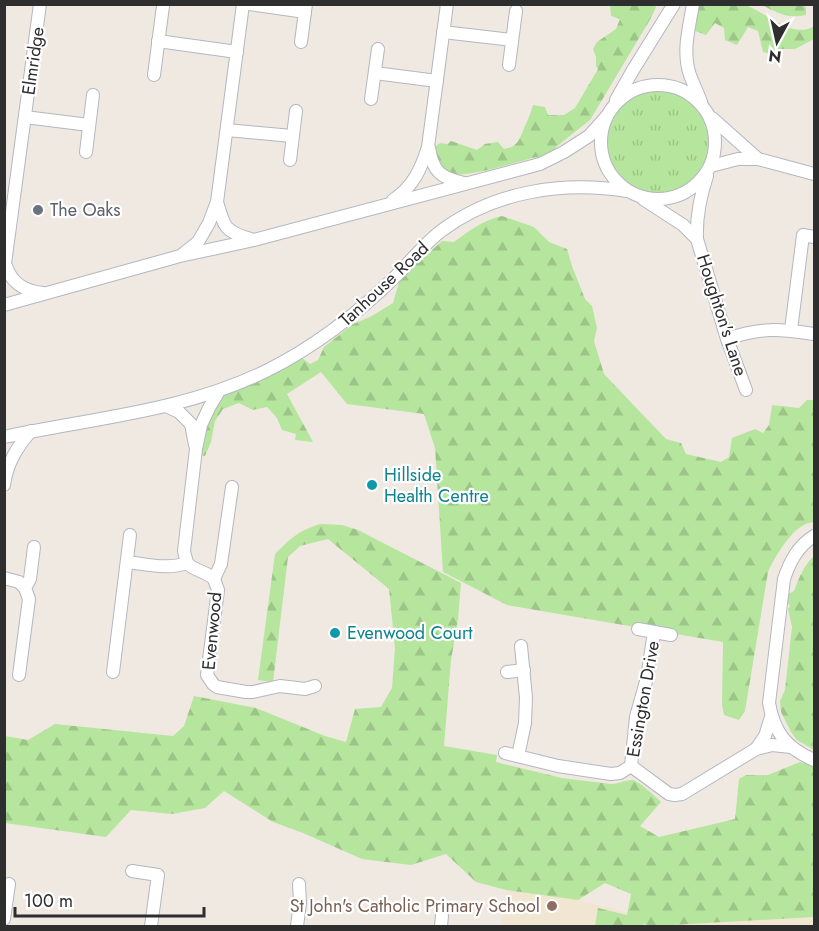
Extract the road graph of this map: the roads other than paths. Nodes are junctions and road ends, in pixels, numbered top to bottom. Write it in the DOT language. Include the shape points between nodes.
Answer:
graph roads {
  1 [pos="40,4"];
  2 [pos="243,4"];
  3 [pos="249,4"];
  4 [pos="447,4"];
  5 [pos="674,4"];
  6 [pos="693,4"];
  7 [pos="163,6"];
  8 [pos="306,8"];
  9 [pos="516,11"];
  10 [pos="443,32"];
  11 [pos="158,40"];
  12 [pos="512,40"];
  13 [pos="301,42"];
  14 [pos="378,49"];
  15 [pos="237,52"];
  16 [pos="509,65"];
  17 [pos="375,73"];
  18 [pos="154,75"];
  19 [pos="437,81"];
  20 [pos="93,95"];
  21 [pos="371,99"];
  22 [pos="706,110"];
  23 [pos="296,111"];
  24 [pos="610,111"];
  25 [pos="25,117"];
  26 [pos="89,125"];
  27 [pos="227,130"];
  28 [pos="292,136"];
  29 [pos="428,147"];
  30 [pos="86,152"];
  31 [pos="758,159"];
  32 [pos="290,160"];
  33 [pos="4,164"];
  34 [pos="18,166"];
  35 [pos="710,169"];
  36 [pos="814,174"];
  37 [pos="464,183"];
  38 [pos="632,193"];
  39 [pos="217,202"];
  40 [pos="389,203"];
  41 [pos="814,237"];
  42 [pos="697,239"];
  43 [pos="254,240"];
  44 [pos="180,256"];
  45 [pos="5,268"];
  46 [pos="46,294"];
  47 [pos="4,305"];
  48 [pos="791,330"];
  49 [pos="814,334"];
  50 [pos="727,339"];
  51 [pos="746,390"];
  52 [pos="219,391"];
  53 [pos="166,406"];
  54 [pos="31,431"];
  55 [pos="4,437"];
  56 [pos="196,449"];
  57 [pos="5,470"];
  58 [pos="4,485"];
  59 [pos="232,487"];
  60 [pos="130,535"];
  61 [pos="814,536"];
  62 [pos="34,547"];
  63 [pos="127,562"];
  64 [pos="187,563"];
  65 [pos="4,578"];
  66 [pos="214,579"];
  67 [pos="25,588"];
  68 [pos="638,629"];
  69 [pos="654,632"];
  70 [pos="671,635"];
  71 [pos="521,646"];
  72 [pos="524,670"];
  73 [pos="113,672"];
  74 [pos="507,672"];
  75 [pos="19,675"];
  76 [pos="315,686"];
  77 [pos="771,717"];
  78 [pos="790,747"];
  79 [pos="756,749"];
  80 [pos="505,753"];
  81 [pos="519,756"];
  82 [pos="814,759"];
  83 [pos="632,766"];
  84 [pos="132,871"];
  85 [pos="9,884"];
  86 [pos="300,884"];
  87 [pos="4,919"];
  88 [pos="151,927"];
  89 [pos="297,927"];
  1 -- 25 [label="street, Elmridge"];
  2 -- 15 [label="street"];
  3 -- 8 [label="street"];
  4 -- 10 [label="street"];
  5 -- 24 [label="street"];
  6 -- 22 [label="street" via="686,58 689,75"];
  7 -- 11 [label="street"];
  8 -- 13 [label="street"];
  9 -- 12 [label="street"];
  10 -- 12 [label="street"];
  10 -- 19 [label="street"];
  11 -- 15 [label="street"];
  11 -- 18 [label="street"];
  12 -- 16 [label="street"];
  14 -- 17 [label="street"];
  15 -- 27 [label="street"];
  17 -- 19 [label="street"];
  17 -- 21 [label="street"];
  19 -- 29 [label="street"];
  20 -- 26 [label="street"];
  22 -- 24 [label="street" via="680,88 651,85 624,96"];
  22 -- 31 [label="street"];
  22 -- 35 [label="street" via="716,135"];
  23 -- 28 [label="street"];
  24 -- 37 [label="street" via="589,136 540,164"];
  24 -- 38 [label="street" via="601,139 603,157 610,174"];
  25 -- 26 [label="street, Elmridge"];
  25 -- 34 [label="street, Elmridge"];
  26 -- 30 [label="street"];
  27 -- 28 [label="street"];
  27 -- 39 [label="street"];
  28 -- 32 [label="street"];
  29 -- 37 [label="street" via="442,176"];
  29 -- 40 [label="street" via="415,179"];
  31 -- 35 [label="street" via="738,159"];
  31 -- 36 [label="street"];
  33 -- 34 [label="street"];
  34 -- 45 [label="street, Elmridge"];
  35 -- 38 [label="street" via="699,183 677,197 650,199"];
  35 -- 42 [label="street, Houghton's Lane" via="698,208"];
  37 -- 40 [label="street"];
  38 -- 42 [label="street, Houghton's Lane" via="683,225"];
  38 -- 52 [label="street, Tanhouse Road" via="609,188 536,190 482,207 440,232 368,303 334,330 269,370"];
  39 -- 43 [label="street" via="226,227"];
  39 -- 44 [label="street" via="198,242"];
  40 -- 43 [label="street"];
  41 -- 48 [label="street" via="803,235"];
  42 -- 50 [label="street, Houghton's Lane"];
  43 -- 44 [label="street"];
  44 -- 46 [label="street"];
  45 -- 46 [label="street, Elmridge" via="17,285"];
  46 -- 47 [label="street"];
  48 -- 49 [label="street"];
  48 -- 50 [label="street" via="757,330"];
  50 -- 51 [label="street, Houghton's Lane"];
  52 -- 53 [label="street, Tanhouse Road"];
  52 -- 56 [label="street" via="201,425"];
  53 -- 54 [label="street, Tanhouse Road"];
  53 -- 56 [label="street" via="191,424"];
  54 -- 55 [label="street, Tanhouse Road"];
  54 -- 57 [label="street"];
  56 -- 64 [label="street" via="184,551"];
  57 -- 58 [label="street"];
  59 -- 66 [label="street, Evenwood" via="221,564"];
  60 -- 63 [label="street"];
  61 -- 77 [label="street" via="799,548 784,579 769,703"];
  62 -- 67 [label="street"];
  63 -- 64 [label="street" via="167,567"];
  63 -- 73 [label="street"];
  64 -- 66 [label="street, Evenwood"];
  65 -- 67 [label="street"];
  66 -- 76 [label="street, Evenwood" via="218,590 207,671 213,684 246,692 280,686"];
  67 -- 75 [label="street" via="29,598"];
  68 -- 69 [label="street, Essington Drive"];
  69 -- 70 [label="street, Essington Drive"];
  69 -- 83 [label="street, Essington Drive" via="636,717"];
  71 -- 72 [label="street"];
  72 -- 74 [label="street"];
  72 -- 81 [label="street" via="526,710"];
  77 -- 78 [label="street"];
  77 -- 79 [label="street"];
  78 -- 79 [label="street, Essington Drive" via="772,745"];
  78 -- 82 [label="street"];
  79 -- 83 [label="street, Essington Drive" via="679,795 665,791"];
  80 -- 81 [label="street, Essington Drive"];
  81 -- 83 [label="street, Essington Drive" via="610,774"];
  84 -- 88 [label="street" via="158,875"];
  85 -- 87 [label="street"];
  86 -- 89 [label="street"];
}
